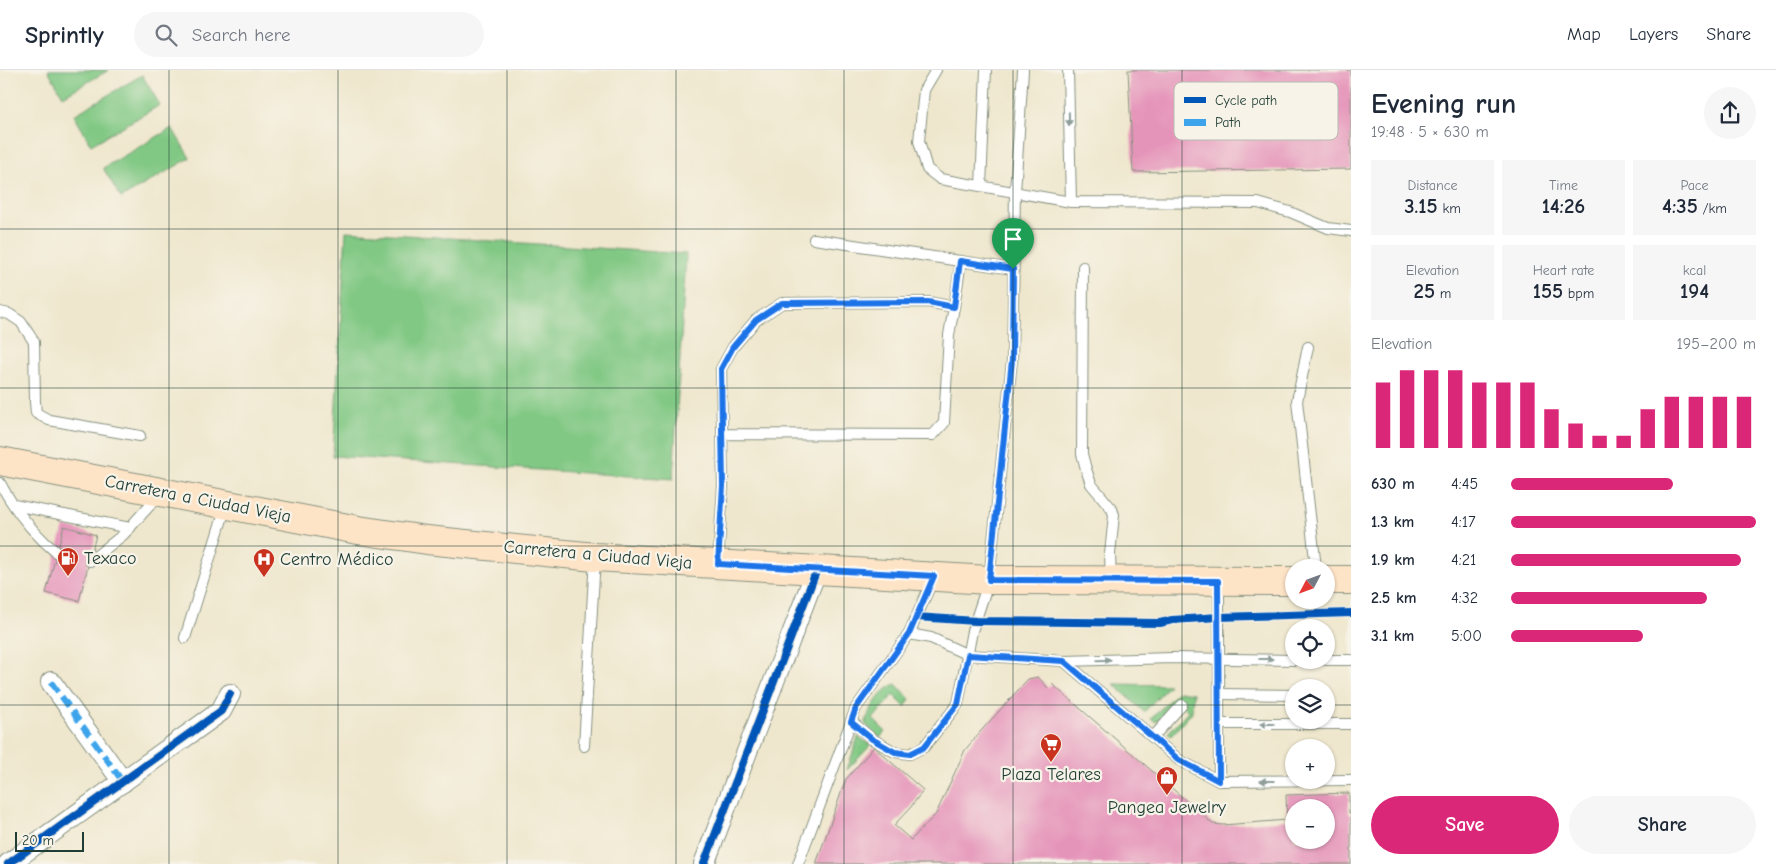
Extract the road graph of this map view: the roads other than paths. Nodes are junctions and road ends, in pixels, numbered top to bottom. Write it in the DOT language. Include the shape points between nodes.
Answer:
graph roads {
  1 [pos="936,70"];
  2 [pos="986,70"];
  3 [pos="1023,70"];
  4 [pos="1068,70"];
  5 [pos="981,186"];
  6 [pos="1015,192"];
  7 [pos="1071,202"];
  8 [pos="1351,231"];
  9 [pos="814,239"];
  10 [pos="960,261"];
  11 [pos="1083,268"];
  12 [pos="1013,269"];
  13 [pos="954,307"];
  14 [pos="0,312"];
  15 [pos="1308,347"];
  16 [pos="722,434"];
  17 [pos="140,436"];
  18 [pos="0,461"];
  19 [pos="0,483"];
  20 [pos="162,492"];
  21 [pos="14,504"];
  22 [pos="226,505"];
  23 [pos="130,528"];
  24 [pos="57,553"];
  25 [pos="595,557"];
  26 [pos="1315,559"];
  27 [pos="90,561"];
  28 [pos="718,564"];
  29 [pos="817,569"];
  30 [pos="934,576"];
  31 [pos="989,580"];
  32 [pos="1335,580"];
  33 [pos="1351,580"];
  34 [pos="1111,581"];
  35 [pos="1218,581"];
  36 [pos="1285,581"];
  37 [pos="909,634"];
  38 [pos="185,638"];
  39 [pos="968,655"];
  40 [pos="1219,659"];
  41 [pos="1285,660"];
  42 [pos="1335,660"];
  43 [pos="1351,660"];
  44 [pos="1064,661"];
  45 [pos="51,682"];
  46 [pos="230,694"];
  47 [pos="1219,694"];
  48 [pos="1285,695"];
  49 [pos="1182,705"];
  50 [pos="851,722"];
  51 [pos="1219,724"];
  52 [pos="1351,724"];
  53 [pos="1153,737"];
  54 [pos="584,746"];
  55 [pos="1351,780"];
  56 [pos="1219,781"];
  57 [pos="123,782"];
  58 [pos="8,864"];
  59 [pos="704,864"];
  60 [pos="798,864"];
  1 -- 5 [label="lane" via="924,90 919,141 927,169 940,179"];
  2 -- 5 [label="lane"];
  3 -- 6 [label="lane"];
  4 -- 7 [label="lane, one-way"];
  5 -- 6 [label="lane"];
  6 -- 7 [label="lane"];
  6 -- 12 [label="lane"];
  7 -- 8 [label="lane" via="1258,203 1328,228"];
  9 -- 10 [label="lane"];
  10 -- 12 [label="lane"];
  10 -- 13 [label="lane"];
  11 -- 34 [label="lane" via="1082,454 1091,484 1114,515"];
  12 -- 31 [label="lane" via="1012,360"];
  13 -- 16 [label="lane" via="928,302 782,303 756,320 733,347 721,369"];
  13 -- 16 [label="lane" via="948,335 944,423 933,435"];
  14 -- 17 [label="lane" via="21,322 34,342 36,413 48,420"];
  15 -- 26 [label="lane" via="1297,402"];
  16 -- 28 [label="lane" via="723,486"];
  18 -- 20 [label="main road, Carretera a Ciudad Vieja"];
  19 -- 21 [label="lane"];
  20 -- 22 [label="main road, Carretera a Ciudad Vieja"];
  20 -- 23 [label="lane"];
  21 -- 23 [label="lane"];
  21 -- 24 [label="lane" via="38,537"];
  22 -- 25 [label="main road, Carretera a Ciudad Vieja" via="427,540"];
  22 -- 38 [label="lane"];
  23 -- 27 [label="lane"];
  25 -- 28 [label="main road, Carretera a Ciudad Vieja"];
  25 -- 54 [label="lane"];
  28 -- 29 [label="main road, Carretera a Ciudad Vieja"];
  29 -- 30 [label="main road, Carretera a Ciudad Vieja"];
  29 -- 59 [label="street"];
  30 -- 31 [label="main road, Carretera a Ciudad Vieja"];
  30 -- 37 [label="lane"];
  31 -- 34 [label="main road, Carretera a Ciudad Vieja"];
  31 -- 39 [label="lane" via="972,631"];
  32 -- 33 [label="main road"];
  34 -- 35 [label="main road, Carretera a Ciudad Vieja"];
  35 -- 36 [label="main road, Carretera a Ciudad Vieja"];
  35 -- 40 [label="lane"];
  37 -- 39 [label="lane" via="931,638"];
  37 -- 50 [label="lane" via="856,708"];
  39 -- 44 [label="lane"];
  39 -- 50 [label="lane" via="958,704 924,747 910,754 895,752"];
  40 -- 41 [label="lane, one-way"];
  44 -- 40 [label="lane, one-way"];
  40 -- 47 [label="lane"];
  42 -- 43 [label="lane"];
  44 -- 53 [label="lane"];
  45 -- 57 [label="street"];
  46 -- 57 [label="street" via="221,711"];
  47 -- 48 [label="lane"];
  47 -- 51 [label="lane"];
  49 -- 53 [label="lane"];
  50 -- 60 [label="lane"];
  52 -- 51 [label="lane, one-way"];
  51 -- 56 [label="lane"];
  53 -- 56 [label="lane" via="1179,760"];
  55 -- 56 [label="lane, one-way"];
  57 -- 58 [label="street"];
}
